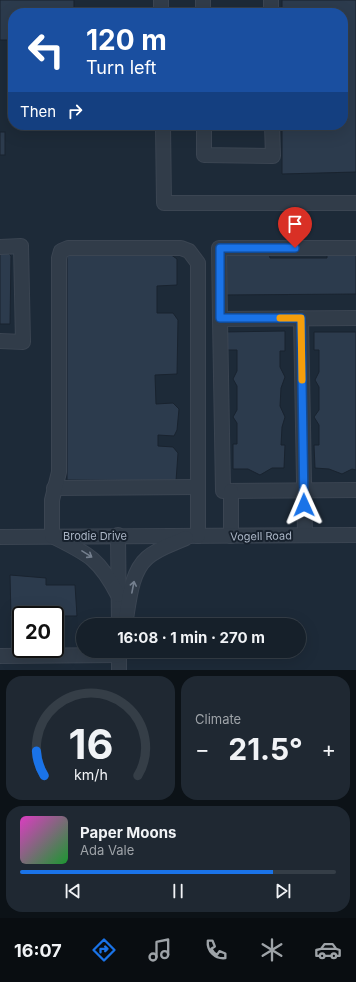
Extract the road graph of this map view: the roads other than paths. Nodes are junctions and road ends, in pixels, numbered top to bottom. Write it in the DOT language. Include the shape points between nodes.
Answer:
graph roads {
  1 [pos="163,130"];
  2 [pos="204,130"];
  3 [pos="272,130"];
  4 [pos="356,203"];
  5 [pos="0,246"];
  6 [pos="356,248"];
  7 [pos="220,318"];
  8 [pos="301,318"];
  9 [pos="356,318"];
  10 [pos="0,342"];
  11 [pos="198,487"];
  12 [pos="54,488"];
  13 [pos="304,490"];
  14 [pos="356,490"];
  15 [pos="231,491"];
  16 [pos="118,535"];
  17 [pos="305,535"];
  18 [pos="356,535"];
  19 [pos="52,536"];
  20 [pos="194,536"];
  21 [pos="231,536"];
  22 [pos="0,537"];
  23 [pos="118,595"];
  24 [pos="119,618"];
  25 [pos="126,618"];
  26 [pos="76,653"];
  27 [pos="0,656"];
  28 [pos="119,658"];
  29 [pos="119,670"];
  1 -- 4 [label="street" via="164,203"];
  2 -- 3 [label="street" via="204,155 273,156"];
  5 -- 10 [label="street" via="21,246 23,342"];
  6 -- 7 [label="street" via="220,248"];
  7 -- 8 [label="street"];
  7 -- 15 [label="street" via="223,491"];
  8 -- 9 [label="street"];
  8 -- 13 [label="street"];
  11 -- 12 [label="street"];
  11 -- 12 [label="street" via="198,263 189,251 181,248 68,248 61,251 59,258 59,472"];
  11 -- 20 [label="street"];
  12 -- 19 [label="street"];
  13 -- 14 [label="street"];
  13 -- 15 [label="street"];
  13 -- 17 [label="street"];
  15 -- 21 [label="street"];
  16 -- 19 [label="street, Brodie Drive"];
  16 -- 20 [label="street, Brodie Drive"];
  16 -- 23 [label="street"];
  17 -- 18 [label="street, Vogell Road"];
  17 -- 21 [label="street, Vogell Road"];
  19 -- 22 [label="street, Brodie Drive"];
  19 -- 23 [label="street, one-way" via="95,559 108,574"];
  20 -- 21 [label="street, Vogell Road"];
  25 -- 20 [label="street, one-way" via="134,579 141,565 158,550"];
  23 -- 24 [label="street"];
  26 -- 27 [label="street"];
  28 -- 29 [label="street"];
}
